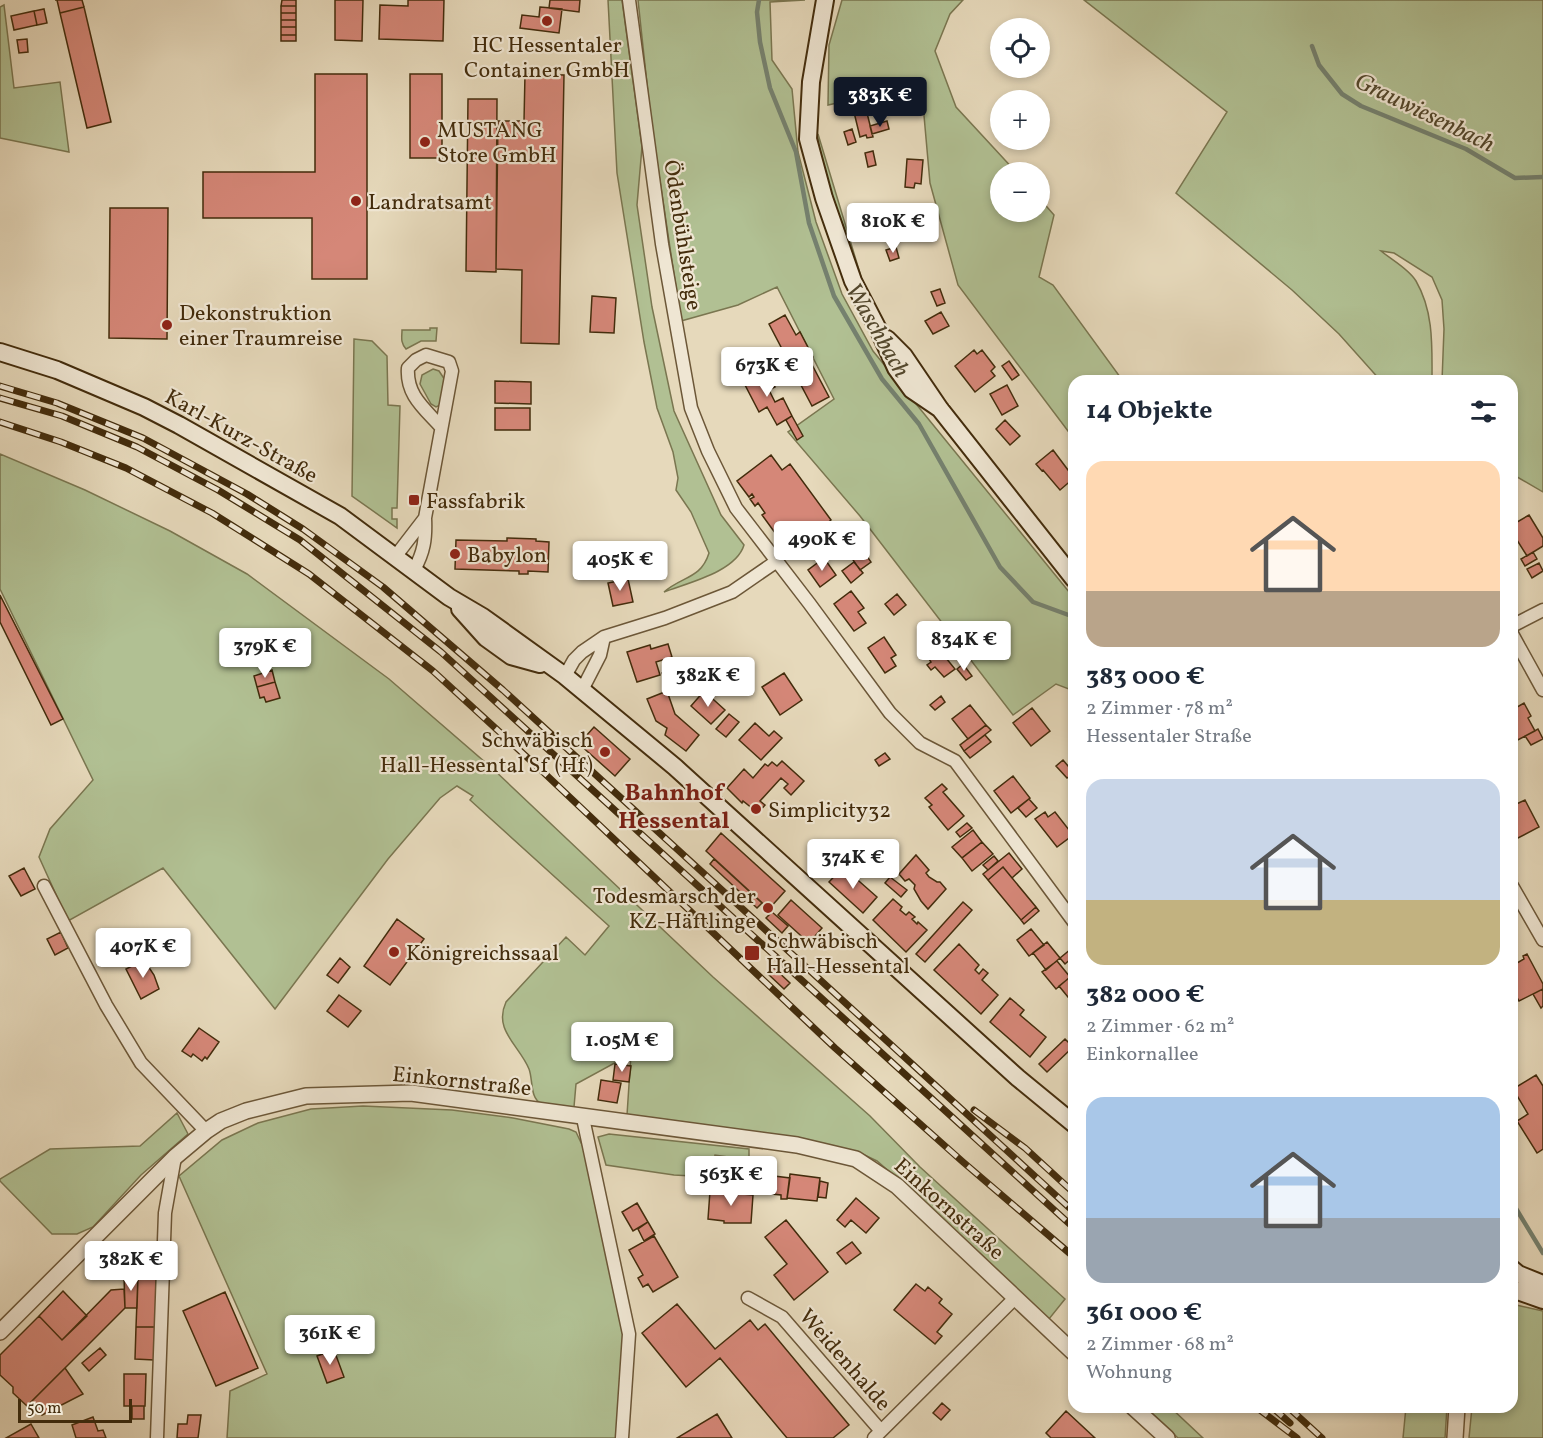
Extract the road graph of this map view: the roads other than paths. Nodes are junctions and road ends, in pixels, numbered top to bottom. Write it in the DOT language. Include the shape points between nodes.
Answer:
graph roads {
  1 [pos="629,0"];
  2 [pos="825,0"];
  3 [pos="0,352"];
  4 [pos="441,427"];
  5 [pos="425,518"];
  6 [pos="395,557"];
  7 [pos="777,561"];
  8 [pos="414,570"];
  9 [pos="1068,571"];
  10 [pos="1543,610"];
  11 [pos="1518,623"];
  12 [pos="604,637"];
  13 [pos="1518,645"];
  14 [pos="565,676"];
  15 [pos="582,690"];
  16 [pos="1543,690"];
  17 [pos="44,886"];
  18 [pos="1518,896"];
  19 [pos="1068,914"];
  20 [pos="1543,940"];
  21 [pos="583,1118"];
  22 [pos="1068,1119"];
  23 [pos="206,1131"];
  24 [pos="175,1157"];
  25 [pos="1518,1274"];
  26 [pos="1543,1284"];
  27 [pos="1518,1291"];
  28 [pos="748,1298"];
  29 [pos="1015,1298"];
  30 [pos="1543,1300"];
  31 [pos="0,1332"];
  32 [pos="1068,1347"];
  33 [pos="1140,1413"];
  34 [pos="1457,1413"];
  35 [pos="877,1435"];
  36 [pos="157,1438"];
  37 [pos="622,1438"];
  38 [pos="1167,1438"];
  39 [pos="1455,1438"];
  1 -- 7 [label="street, Ödenbühlsteige" via="662,244 692,408 736,508"];
  2 -- 9 [label="main road" via="811,82 808,140 853,281 880,333 904,356 940,409"];
  3 -- 6 [label="main road, Karl-Kurz-Straße" via="57,370 179,425 340,516"];
  4 -- 4 [label="street" via="452,371 448,362 426,355 408,368 407,381 415,398"];
  4 -- 5 [label="street"];
  5 -- 6 [label="street"];
  5 -- 8 [label="street" via="424,551"];
  6 -- 8 [label="main road, Karl-Kurz-Straße"];
  7 -- 12 [label="street" via="732,592"];
  7 -- 19 [label="street, Ödenbühlsteige" via="890,713 920,743 955,761"];
  8 -- 14 [label="main road, Karl-Kurz-Straße"];
  10 -- 11 [label="street"];
  12 -- 14 [label="street" via="582,652"];
  12 -- 15 [label="street" via="600,655"];
  13 -- 16 [label="street"];
  14 -- 15 [label="main road, Karl-Kurz-Straße"];
  15 -- 22 [label="main road, Karl-Kurz-Straße" via="732,817"];
  17 -- 23 [label="street" via="141,1063"];
  18 -- 20 [label="street"];
  21 -- 23 [label="street, Einkornstraße" via="411,1093 306,1096 246,1110"];
  21 -- 29 [label="street, Einkornstraße" via="797,1145 856,1159 897,1186"];
  21 -- 37 [label="street" via="628,1334"];
  23 -- 24 [label="street, Einkornstraße"];
  24 -- 31 [label="street, Einkornstraße"];
  24 -- 36 [label="street" via="165,1213"];
  25 -- 26 [label="main road"];
  27 -- 30 [label="main road"];
  28 -- 35 [label="street, Weidenhalde" via="782,1317"];
  29 -- 32 [label="street, Einkornstraße"];
  29 -- 35 [label="street, Weidenhalde"];
  33 -- 38 [label="street"];
  34 -- 39 [label="street"];
}
